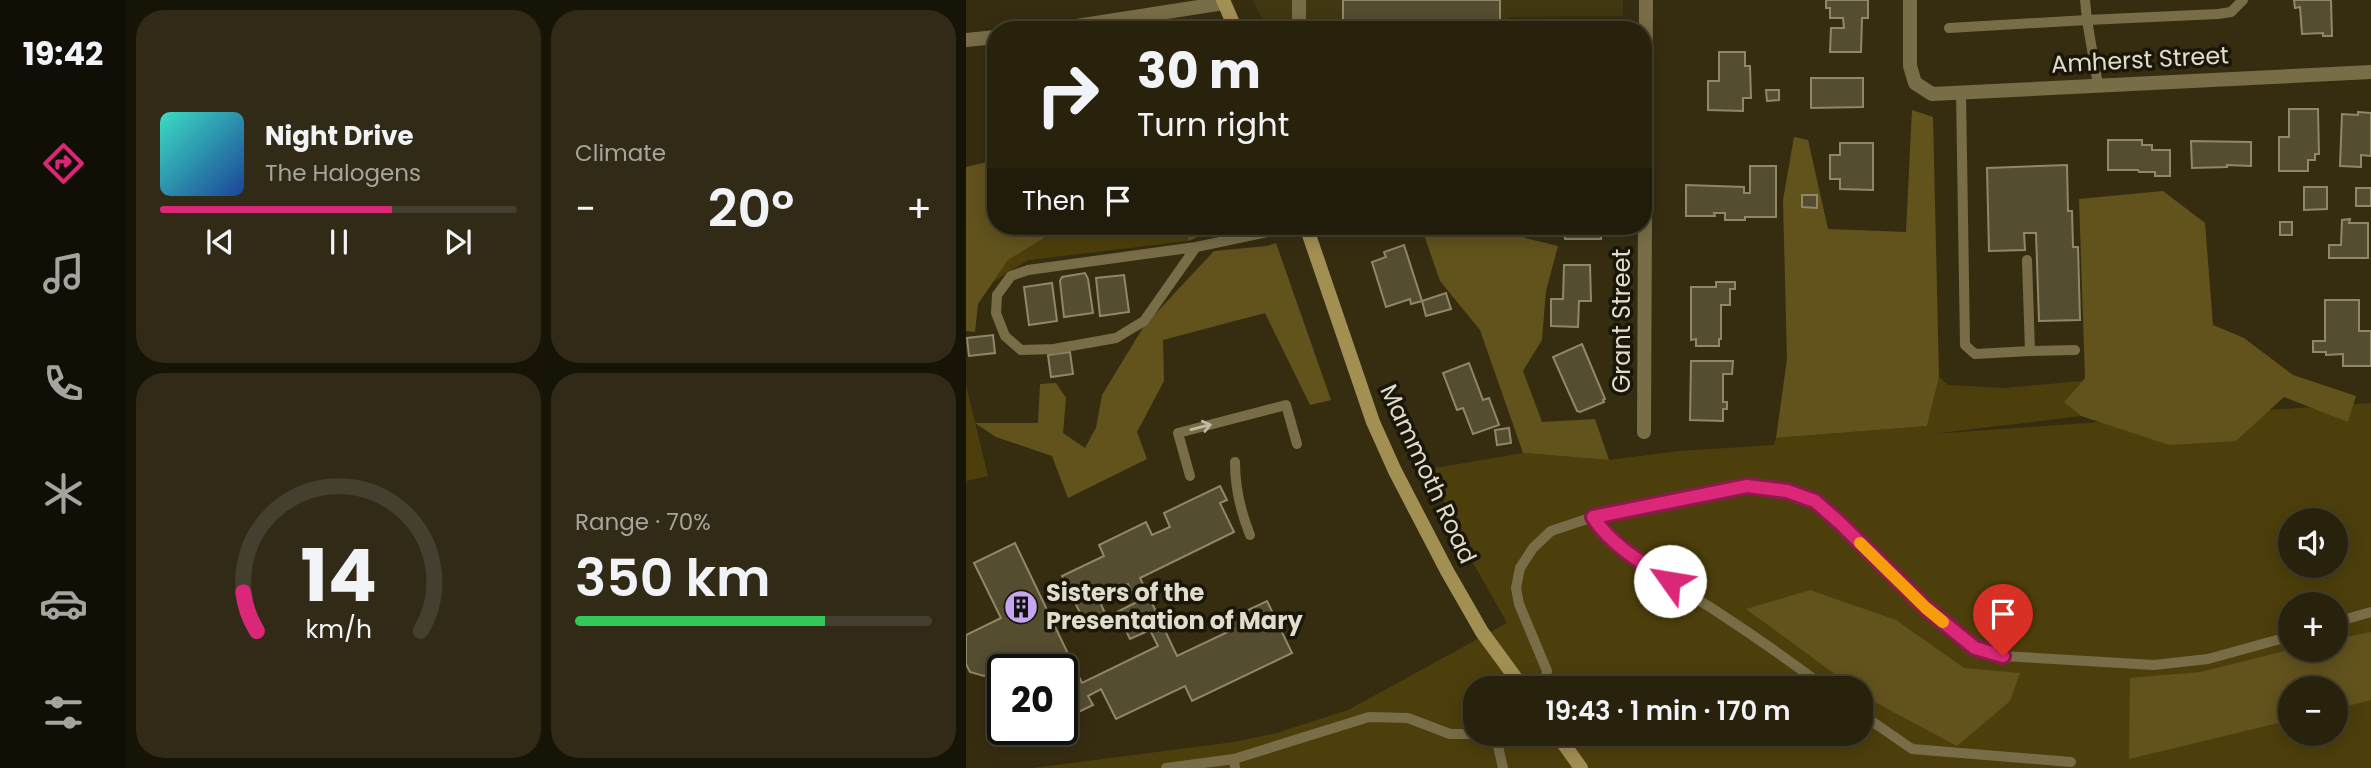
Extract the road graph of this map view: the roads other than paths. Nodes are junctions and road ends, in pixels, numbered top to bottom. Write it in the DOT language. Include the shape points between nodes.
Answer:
graph roads {
  1 [pos="1300,0"];
  2 [pos="1646,0"];
  3 [pos="1910,0"];
  4 [pos="2085,0"];
  5 [pos="2243,0"];
  6 [pos="1224,1"];
  7 [pos="2087,20"];
  8 [pos="1105,21"];
  9 [pos="1232,21"];
  10 [pos="1299,21"];
  11 [pos="1646,21"];
  12 [pos="1949,28"];
  13 [pos="987,38"];
  14 [pos="966,40"];
  15 [pos="2371,72"];
  16 [pos="2098,85"];
  17 [pos="1961,92"];
  18 [pos="1253,235"];
  19 [pos="1309,235"];
  20 [pos="1645,235"];
  21 [pos="1196,247"];
  22 [pos="2027,260"];
  23 [pos="2075,350"];
  24 [pos="2030,351"];
  25 [pos="1644,432"];
  26 [pos="1297,444"];
  27 [pos="1235,462"];
  28 [pos="1190,476"];
  29 [pos="1593,517"];
  30 [pos="1250,535"];
  31 [pos="2371,612"];
  32 [pos="2348,619"];
  33 [pos="2278,640"];
  34 [pos="1514,676"];
  35 [pos="1546,676"];
  36 [pos="1809,676"];
  37 [pos="1873,722"];
  38 [pos="1463,734"];
  39 [pos="1498,746"];
  40 [pos="1565,746"];
  41 [pos="2071,762"];
  42 [pos="1234,763"];
  43 [pos="1166,768"];
  44 [pos="1503,768"];
  45 [pos="1581,768"];
  1 -- 10 [label="street"];
  2 -- 11 [label="street, Grant Street"];
  3 -- 17 [label="street, Amherst Street" via="1910,66 1915,83 1932,94"];
  4 -- 7 [label="lane"];
  5 -- 7 [label="lane" via="2231,12 2218,14"];
  6 -- 8 [label="street"];
  6 -- 9 [label="main road"];
  7 -- 12 [label="lane"];
  7 -- 16 [label="lane"];
  13 -- 14 [label="street"];
  15 -- 16 [label="street, Amherst Street"];
  16 -- 17 [label="street, Amherst Street"];
  17 -- 24 [label="lane" via="1965,345 1975,354"];
  18 -- 21 [label="lane"];
  19 -- 34 [label="main road, Mammoth Road" via="1395,471 1482,632"];
  20 -- 25 [label="street, Grant Street"];
  21 -- 21 [label="lane" via="1011,276 997,295 996,313 1005,336 1021,350 1116,338 1144,321"];
  22 -- 24 [label="lane"];
  23 -- 24 [label="lane"];
  28 -- 26 [label="lane, one-way" via="1178,433 1286,405"];
  27 -- 30 [label="lane" via="1238,498"];
  29 -- 33 [label="lane" via="1747,486 1787,491 1815,501 1926,608 1975,648 2003,656 2154,665 2208,659"];
  29 -- 35 [label="lane" via="1551,531 1520,568 1519,604"];
  29 -- 36 [label="lane" via="1638,561"];
  31 -- 32 [label="lane"];
  37 -- 41 [label="lane" via="1912,749"];
  38 -- 42 [label="lane" via="1450,734 1408,718 1369,717"];
  39 -- 44 [label="lane"];
  40 -- 45 [label="main road"];
  42 -- 43 [label="lane"];
}
